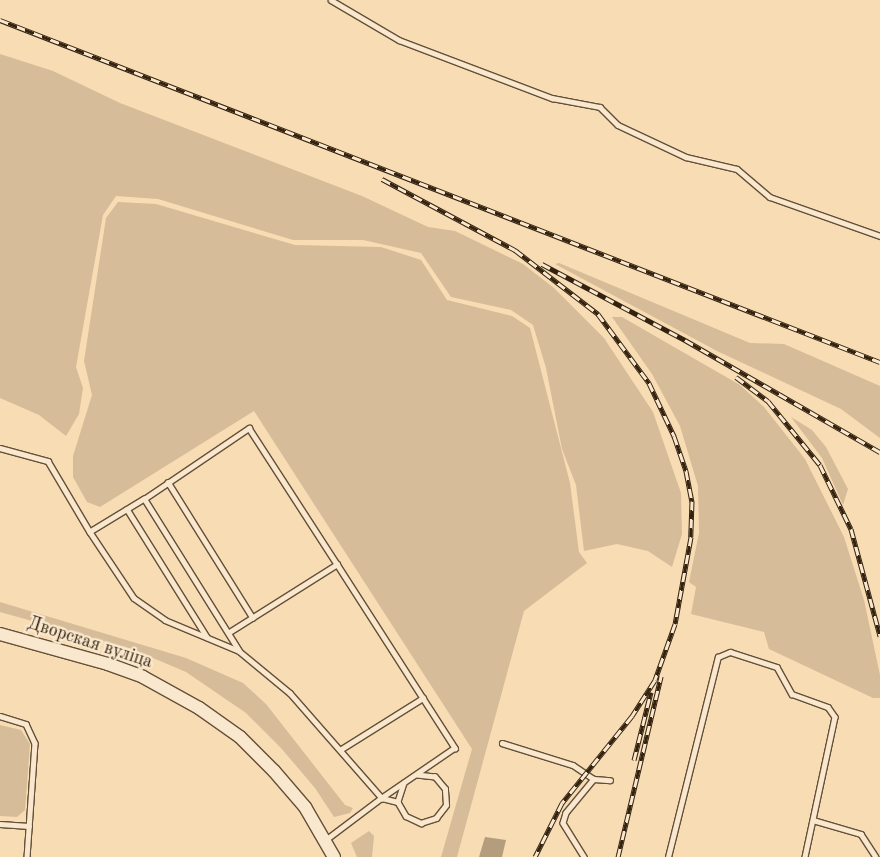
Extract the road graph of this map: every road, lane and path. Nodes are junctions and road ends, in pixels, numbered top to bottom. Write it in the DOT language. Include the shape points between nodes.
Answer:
graph roads {
  1 [pos="331,0"];
  2 [pos="880,236"];
  3 [pos="0,448"];
  4 [pos="168,482"];
  5 [pos="144,499"];
  6 [pos="127,509"];
  7 [pos="90,532"];
  8 [pos="337,564"];
  9 [pos="253,618"];
  10 [pos="0,634"];
  11 [pos="228,634"];
  12 [pos="207,638"];
  13 [pos="239,651"];
  14 [pos="423,698"];
  15 [pos="0,716"];
  16 [pos="502,743"];
  17 [pos="340,750"];
  18 [pos="412,776"];
  19 [pos="594,779"];
  20 [pos="406,780"];
  21 [pos="610,780"];
  22 [pos="382,798"];
  23 [pos="398,802"];
  24 [pos="813,820"];
  25 [pos="0,824"];
  26 [pos="29,826"];
  27 [pos="326,840"];
  28 [pos="27,857"];
  29 [pos="334,857"];
  30 [pos="584,857"];
  31 [pos="668,857"];
  32 [pos="805,857"];
  33 [pos="876,857"];
  1 -- 2 [label="lane" via="399,40 552,98 600,107 618,125 686,157 737,169 770,197"];
  3 -- 7 [label="lane" via="48,461"];
  4 -- 5 [label="lane"];
  4 -- 8 [label="lane" via="249,428"];
  4 -- 9 [label="lane"];
  5 -- 6 [label="lane"];
  5 -- 11 [label="lane"];
  6 -- 7 [label="lane"];
  6 -- 12 [label="lane"];
  7 -- 12 [label="lane" via="134,598 165,620"];
  8 -- 9 [label="lane"];
  8 -- 14 [label="lane"];
  9 -- 11 [label="lane"];
  10 -- 27 [label="street, Дворская вуліца" via="108,664 143,677 200,708 240,737 274,771 305,807"];
  11 -- 13 [label="lane"];
  12 -- 13 [label="lane"];
  13 -- 17 [label="lane" via="290,693"];
  14 -- 17 [label="lane"];
  14 -- 18 [label="lane" via="455,748"];
  15 -- 26 [label="lane" via="26,724 35,743"];
  16 -- 19 [label="lane" via="573,765"];
  17 -- 22 [label="lane"];
  18 -- 20 [label="lane"];
  18 -- 23 [label="lane" via="428,774 441,782 447,797 442,813 429,822 413,821 401,810"];
  19 -- 21 [label="lane"];
  19 -- 30 [label="lane" via="566,813 563,823"];
  20 -- 22 [label="lane"];
  20 -- 23 [label="lane" via="401,786"];
  22 -- 23 [label="lane"];
  22 -- 27 [label="lane"];
  24 -- 31 [label="lane" via="835,717 833,710 792,694 777,667 730,652 718,657"];
  24 -- 32 [label="lane"];
  24 -- 33 [label="lane" via="860,834"];
  25 -- 26 [label="lane"];
  26 -- 28 [label="lane"];
  27 -- 29 [label="street, Дворская вуліца"];
}
